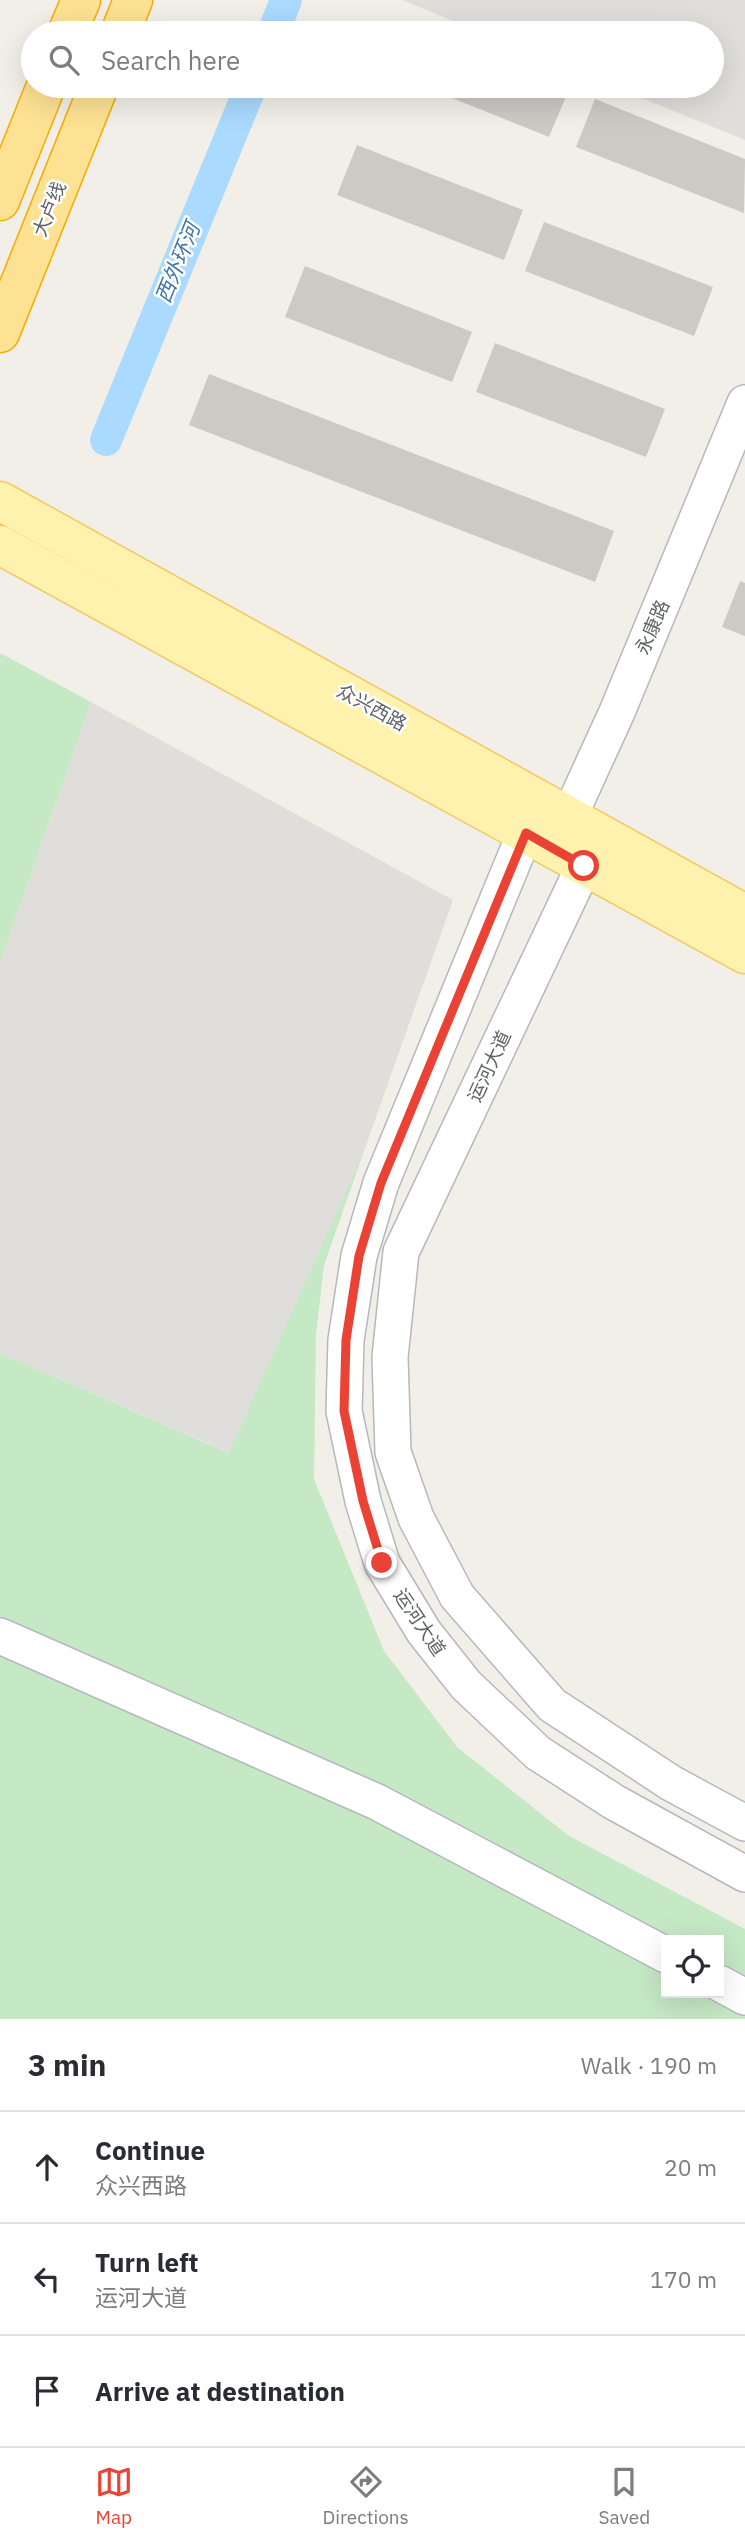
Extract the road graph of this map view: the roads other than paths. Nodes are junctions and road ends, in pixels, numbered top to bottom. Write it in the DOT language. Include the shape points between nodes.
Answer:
graph roads {
  1 [pos="81,0"];
  2 [pos="133,0"];
  3 [pos="72,21"];
  4 [pos="125,21"];
  5 [pos="41,98"];
  6 [pos="94,98"];
  7 [pos="0,201"];
  8 [pos="0,333"];
  9 [pos="745,403"];
  10 [pos="0,501"];
  11 [pos="0,544"];
  12 [pos="558,841"];
  13 [pos="745,914"];
  14 [pos="745,954"];
  15 [pos="0,1636"];
  16 [pos="745,1823"];
  17 [pos="745,1874"];
  18 [pos="661,1952"];
  19 [pos="724,1986"];
  20 [pos="745,1997"];
  1 -- 3 [label="highway"];
  2 -- 4 [label="highway"];
  5 -- 7 [label="highway"];
  6 -- 8 [label="highway, 大卢线"];
  9 -- 12 [label="street, 永康路" via="617,712"];
  10 -- 12 [label="main road, 众兴西路"];
  11 -- 12 [label="main road, 众兴西路"];
  12 -- 13 [label="main road, 众兴西路"];
  12 -- 14 [label="main road, 众兴西路"];
  12 -- 16 [label="street, 运河大道" via="401,1252 390,1357 393,1452 416,1518 457,1596 552,1705 671,1783"];
  12 -- 17 [label="street, 运河大道" via="381,1183 359,1256 346,1340 344,1411 382,1563 424,1632 466,1685 538,1753 614,1802"];
  15 -- 18 [label="street" via="377,1802"];
  19 -- 20 [label="street"];
}
